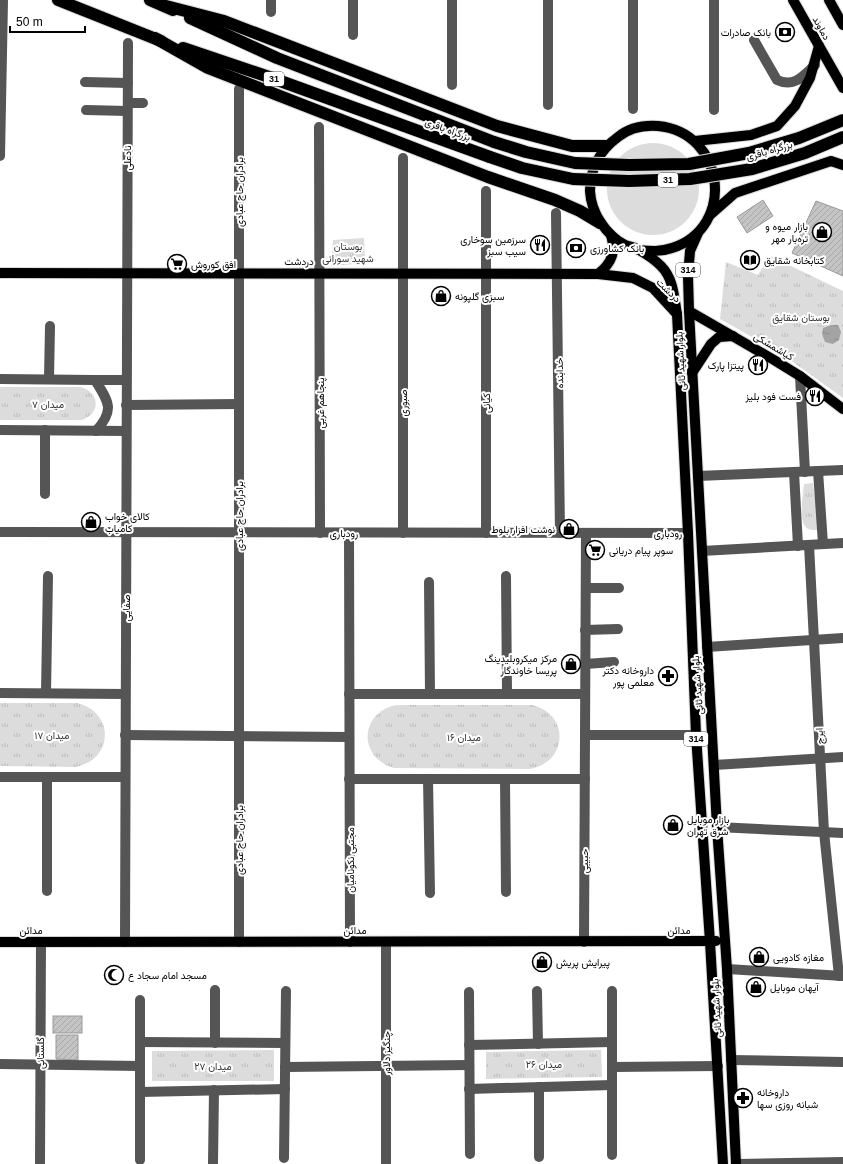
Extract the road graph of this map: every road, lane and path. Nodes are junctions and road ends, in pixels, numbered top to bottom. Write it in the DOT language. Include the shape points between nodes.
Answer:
graph roads {
  1 [pos="58,0"];
  2 [pos="150,0"];
  3 [pos="271,0"];
  4 [pos="353,0"];
  5 [pos="452,0"];
  6 [pos="548,0"];
  7 [pos="633,0"];
  8 [pos="714,0"];
  9 [pos="793,0"];
  10 [pos="829,0"];
  11 [pos="3,1"];
  12 [pos="166,6"];
  13 [pos="271,12"];
  14 [pos="843,25"];
  15 [pos="353,36"];
  16 [pos="155,38"];
  17 [pos="754,40"];
  18 [pos="128,43"];
  19 [pos="819,46"];
  20 [pos="815,65"];
  21 [pos="85,82"];
  22 [pos="128,83"];
  23 [pos="452,86"];
  24 [pos="843,88"];
  25 [pos="239,89"];
  26 [pos="143,103"];
  27 [pos="548,104"];
  28 [pos="127,107"];
  29 [pos="633,109"];
  30 [pos="86,110"];
  31 [pos="714,110"];
  32 [pos="843,120"];
  33 [pos="319,127"];
  34 [pos="843,137"];
  35 [pos="695,142"];
  36 [pos="606,146"];
  37 [pos="0,156"];
  38 [pos="403,158"];
  39 [pos="843,165"];
  40 [pos="486,191"];
  41 [pos="556,213"];
  42 [pos="709,217"];
  43 [pos="600,222"];
  44 [pos="700,230"];
  45 [pos="611,235"];
  46 [pos="639,250"];
  47 [pos="0,273"];
  48 [pos="126,273"];
  49 [pos="239,273"];
  50 [pos="320,273"];
  51 [pos="403,273"];
  52 [pos="487,274"];
  53 [pos="558,274"];
  54 [pos="598,274"];
  55 [pos="689,311"];
  56 [pos="677,314"];
  57 [pos="50,326"];
  58 [pos="733,336"];
  59 [pos="692,373"];
  60 [pos="800,376"];
  61 [pos="0,379"];
  62 [pos="49,379"];
  63 [pos="95,380"];
  64 [pos="126,380"];
  65 [pos="239,404"];
  66 [pos="126,405"];
  67 [pos="843,409"];
  68 [pos="0,430"];
  69 [pos="45,430"];
  70 [pos="96,431"];
  71 [pos="126,431"];
  72 [pos="843,470"];
  73 [pos="818,471"];
  74 [pos="799,472"];
  75 [pos="698,476"];
  76 [pos="45,494"];
  77 [pos="0,532"];
  78 [pos="126,532"];
  79 [pos="239,532"];
  80 [pos="320,533"];
  81 [pos="349,533"];
  82 [pos="402,533"];
  83 [pos="486,533"];
  84 [pos="560,533"];
  85 [pos="586,533"];
  86 [pos="688,533"];
  87 [pos="843,543"];
  88 [pos="823,544"];
  89 [pos="809,545"];
  90 [pos="798,546"];
  91 [pos="702,551"];
  92 [pos="48,576"];
  93 [pos="506,576"];
  94 [pos="429,582"];
  95 [pos="586,588"];
  96 [pos="619,588"];
  97 [pos="618,629"];
  98 [pos="585,630"];
  99 [pos="843,638"];
  100 [pos="814,639"];
  101 [pos="707,647"];
  102 [pos="614,662"];
  103 [pos="585,664"];
  104 [pos="708,674"];
  105 [pos="693,675"];
  106 [pos="0,693"];
  107 [pos="46,693"];
  108 [pos="125,694"];
  109 [pos="349,694"];
  110 [pos="430,694"];
  111 [pos="507,694"];
  112 [pos="585,694"];
  113 [pos="125,735"];
  114 [pos="585,735"];
  115 [pos="696,735"];
  116 [pos="239,736"];
  117 [pos="349,737"];
  118 [pos="843,757"];
  119 [pos="820,758"];
  120 [pos="714,765"];
  121 [pos="0,777"];
  122 [pos="47,777"];
  123 [pos="125,777"];
  124 [pos="349,778"];
  125 [pos="428,779"];
  126 [pos="505,779"];
  127 [pos="585,779"];
  128 [pos="717,827"];
  129 [pos="824,832"];
  130 [pos="843,833"];
  131 [pos="46,891"];
  132 [pos="506,892"];
  133 [pos="430,893"];
  134 [pos="724,940"];
  135 [pos="0,942"];
  136 [pos="41,942"];
  137 [pos="125,942"];
  138 [pos="239,942"];
  139 [pos="350,942"];
  140 [pos="386,942"];
  141 [pos="584,942"];
  142 [pos="710,942"];
  143 [pos="726,969"];
  144 [pos="841,976"];
  145 [pos="215,990"];
  146 [pos="286,991"];
  147 [pos="537,991"];
  148 [pos="612,991"];
  149 [pos="469,992"];
  150 [pos="140,1000"];
  151 [pos="140,1042"];
  152 [pos="612,1042"];
  153 [pos="214,1043"];
  154 [pos="285,1043"];
  155 [pos="538,1044"];
  156 [pos="469,1045"];
  157 [pos="731,1060"];
  158 [pos="843,1062"];
  159 [pos="0,1064"];
  160 [pos="40,1065"];
  161 [pos="469,1065"];
  162 [pos="140,1066"];
  163 [pos="386,1066"];
  164 [pos="718,1066"];
  165 [pos="285,1067"];
  166 [pos="612,1067"];
  167 [pos="612,1085"];
  168 [pos="540,1087"];
  169 [pos="285,1089"];
  170 [pos="469,1089"];
  171 [pos="214,1090"];
  172 [pos="140,1092"];
  173 [pos="470,1154"];
  174 [pos="612,1156"];
  175 [pos="539,1157"];
  176 [pos="284,1158"];
  177 [pos="140,1160"];
  178 [pos="843,1162"];
  179 [pos="213,1163"];
  180 [pos="40,1164"];
  181 [pos="386,1164"];
  182 [pos="723,1164"];
  183 [pos="736,1164"];
  1 -- 16 [label="highway, بزرگراه باقری / 31"];
  2 -- 12 [label="highway, بزرگراه باقری / 31"];
  3 -- 13 [label="street"];
  4 -- 15 [label="street"];
  5 -- 23 [label="street"];
  6 -- 27 [label="street"];
  7 -- 29 [label="street"];
  8 -- 31 [label="street"];
  9 -- 19 [label="main road, دماوند"];
  10 -- 14 [label="main road, دماوند"];
  11 -- 37 [label="street"];
  12 -- 32 [label="highway, بزرگراه باقری / 31, bridge" via="278,58 494,142 575,163 689,164 749,153 799,138"];
  12 -- 36 [label="highway" via="224,20 497,126 572,146"];
  16 -- 34 [label="highway, بزرگراه باقری / 31, bridge" via="522,168 573,179 690,179 752,168"];
  16 -- 43 [label="highway" via="208,68 488,177 555,200"];
  17 -- 20 [label="street" via="777,80 784,83 792,83 801,78"];
  18 -- 22 [label="street, نادعلی"];
  19 -- 20 [label="main road"];
  19 -- 24 [label="main road, دماوند"];
  20 -- 35 [label="main road" via="795,106 777,126 750,135"];
  21 -- 22 [label="street"];
  22 -- 28 [label="street, نادعلی"];
  25 -- 49 [label="street, برادران حاج عبادی"];
  26 -- 28 [label="street"];
  28 -- 30 [label="street"];
  28 -- 48 [label="street, نادعلی"];
  33 -- 50 [label="street, پنجاهم غربی"];
  35 -- 36 [label="main road" via="681,132 650,125 634,128"];
  35 -- 42 [label="main road" via="706,154 716,185"];
  36 -- 43 [label="main road" via="597,160 590,192"];
  38 -- 51 [label="street, صبوری"];
  39 -- 42 [label="main road" via="831,161 735,193"];
  40 -- 52 [label="street, کیانی"];
  41 -- 53 [label="street, خدابنده"];
  42 -- 44 [label="main road"];
  43 -- 45 [label="main road"];
  44 -- 46 [label="main road" via="687,241 672,248 656,251"];
  44 -- 55 [label="main road, بلوار شهید ثانی / 314" via="690,251"];
  45 -- 46 [label="main road"];
  45 -- 54 [label="main road" via="613,253 610,261"];
  46 -- 56 [label="main road, بلوار شهید ثانی / 314" via="662,267 672,284"];
  47 -- 48 [label="main road, دردشت"];
  48 -- 49 [label="main road, دردشت"];
  48 -- 64 [label="street, صفایی"];
  49 -- 50 [label="main road, دردشت"];
  49 -- 65 [label="street, برادران حاج عبادی"];
  50 -- 51 [label="main road, دردشت"];
  50 -- 80 [label="street, پنجاهم غربی"];
  51 -- 52 [label="main road, دردشت"];
  51 -- 82 [label="street, صبوری"];
  52 -- 53 [label="main road, دردشت"];
  52 -- 83 [label="street, کیانی"];
  53 -- 54 [label="main road, دردشت"];
  53 -- 84 [label="street, خدابنده"];
  54 -- 56 [label="main road, دردشت" via="633,278 653,288"];
  55 -- 58 [label="main road, کیاشمشکی"];
  55 -- 59 [label="main road, بلوار شهید ثانی / 314"];
  56 -- 86 [label="main road, بلوار شهید ثانی / 314"];
  57 -- 62 [label="street"];
  58 -- 59 [label="main road" via="719,337 711,344"];
  58 -- 60 [label="main road, کیاشمشکی"];
  59 -- 75 [label="main road, بلوار شهید ثانی / 314"];
  60 -- 67 [label="main road, کیاشمشکی"];
  60 -- 74 [label="street"];
  61 -- 62 [label="street"];
  62 -- 63 [label="street"];
  63 -- 64 [label="street"];
  63 -- 70 [label="street" via="105,395 109,408 106,420"];
  64 -- 66 [label="street, صفایی"];
  65 -- 66 [label="street"];
  65 -- 79 [label="street, برادران حاج عبادی"];
  66 -- 71 [label="street, صفایی"];
  68 -- 69 [label="street"];
  69 -- 70 [label="street"];
  69 -- 76 [label="street"];
  70 -- 71 [label="street"];
  71 -- 78 [label="street, صفایی"];
  72 -- 73 [label="street"];
  73 -- 74 [label="street"];
  73 -- 88 [label="street"];
  74 -- 75 [label="street"];
  74 -- 90 [label="street"];
  75 -- 91 [label="main road, بلوار شهید ثانی / 314"];
  77 -- 78 [label="street, رودباری"];
  78 -- 79 [label="street, رودباری"];
  78 -- 108 [label="street, صفایی"];
  79 -- 80 [label="street, رودباری"];
  79 -- 116 [label="street, برادران حاج عبادی"];
  80 -- 81 [label="street, رودباری"];
  81 -- 82 [label="street, رودباری"];
  81 -- 109 [label="street"];
  82 -- 83 [label="street, رودباری"];
  83 -- 84 [label="street, رودباری"];
  84 -- 85 [label="street, رودباری"];
  85 -- 86 [label="street, رودباری"];
  85 -- 95 [label="street"];
  86 -- 105 [label="main road, بلوار شهید ثانی / 314"];
  87 -- 88 [label="street"];
  88 -- 89 [label="street"];
  89 -- 90 [label="street"];
  89 -- 100 [label="street, ایرج"];
  90 -- 91 [label="street"];
  91 -- 101 [label="main road, بلوار شهید ثانی / 314"];
  92 -- 107 [label="street"];
  93 -- 111 [label="street"];
  94 -- 110 [label="street"];
  95 -- 96 [label="street"];
  95 -- 98 [label="street"];
  97 -- 98 [label="street"];
  98 -- 103 [label="street"];
  99 -- 100 [label="street"];
  100 -- 101 [label="street"];
  100 -- 119 [label="street, ایرج"];
  101 -- 104 [label="main road, بلوار شهید ثانی / 314"];
  102 -- 103 [label="street"];
  103 -- 112 [label="street"];
  104 -- 105 [label="main road"];
  104 -- 120 [label="main road, بلوار شهید ثانی / 314"];
  105 -- 115 [label="main road, بلوار شهید ثانی / 314"];
  106 -- 107 [label="street"];
  107 -- 108 [label="street"];
  108 -- 113 [label="street, صفایی"];
  109 -- 110 [label="street"];
  109 -- 117 [label="street"];
  110 -- 111 [label="street"];
  111 -- 112 [label="street"];
  112 -- 114 [label="street"];
  113 -- 116 [label="street"];
  113 -- 123 [label="street, صفایی"];
  114 -- 115 [label="street"];
  114 -- 127 [label="street"];
  115 -- 142 [label="main road, بلوار شهید ثانی / 314"];
  116 -- 117 [label="street"];
  116 -- 138 [label="street, برادران حاج عبادی"];
  117 -- 124 [label="street"];
  118 -- 119 [label="street"];
  119 -- 120 [label="street"];
  119 -- 129 [label="street, ایرج"];
  120 -- 128 [label="main road, بلوار شهید ثانی / 314"];
  121 -- 122 [label="street"];
  122 -- 123 [label="street"];
  122 -- 131 [label="street"];
  123 -- 137 [label="street, صفایی"];
  124 -- 125 [label="street"];
  124 -- 139 [label="street, مجتبی نکونامیان"];
  125 -- 126 [label="street"];
  125 -- 133 [label="street"];
  126 -- 127 [label="street"];
  126 -- 132 [label="street"];
  127 -- 141 [label="street, حبیبی"];
  128 -- 129 [label="street"];
  128 -- 134 [label="main road, بلوار شهید ثانی / 314"];
  129 -- 130 [label="street"];
  129 -- 144 [label="street, ایرج"];
  134 -- 142 [label="main road, مدائن"];
  134 -- 143 [label="main road, بلوار شهید ثانی / 314"];
  135 -- 136 [label="main road, مدائن"];
  136 -- 137 [label="main road, مدائن"];
  136 -- 160 [label="street, گلستانی"];
  137 -- 138 [label="main road, مدائن"];
  138 -- 139 [label="main road, مدائن"];
  139 -- 140 [label="main road, مدائن"];
  140 -- 141 [label="main road, مدائن"];
  140 -- 163 [label="street, چنگیز دلاور"];
  141 -- 142 [label="main road, مدائن"];
  142 -- 164 [label="main road, بلوار شهید ثانی / 314"];
  143 -- 144 [label="street"];
  143 -- 157 [label="main road, بلوار شهید ثانی / 314"];
  145 -- 153 [label="street"];
  146 -- 154 [label="street"];
  147 -- 155 [label="street"];
  148 -- 152 [label="street"];
  149 -- 156 [label="street"];
  150 -- 151 [label="street"];
  151 -- 153 [label="street"];
  151 -- 162 [label="street"];
  152 -- 155 [label="street"];
  152 -- 166 [label="street"];
  153 -- 154 [label="street"];
  154 -- 165 [label="street"];
  155 -- 156 [label="street"];
  156 -- 161 [label="street"];
  157 -- 158 [label="street"];
  157 -- 183 [label="main road, بلوار شهید ثانی / 314"];
  159 -- 160 [label="street"];
  160 -- 162 [label="street"];
  160 -- 180 [label="street, گلستانی"];
  161 -- 163 [label="street"];
  161 -- 170 [label="street"];
  162 -- 172 [label="street"];
  163 -- 165 [label="street"];
  163 -- 181 [label="street, چنگیز دلاور"];
  164 -- 166 [label="street"];
  164 -- 182 [label="main road, بلوار شهید ثانی / 314"];
  165 -- 169 [label="street"];
  166 -- 167 [label="street"];
  167 -- 168 [label="street"];
  167 -- 174 [label="street"];
  168 -- 170 [label="street"];
  168 -- 175 [label="street"];
  169 -- 171 [label="street"];
  169 -- 176 [label="street"];
  170 -- 173 [label="street"];
  171 -- 172 [label="street"];
  171 -- 179 [label="street"];
  172 -- 177 [label="street"];
  178 -- 183 [label="street"];
}
